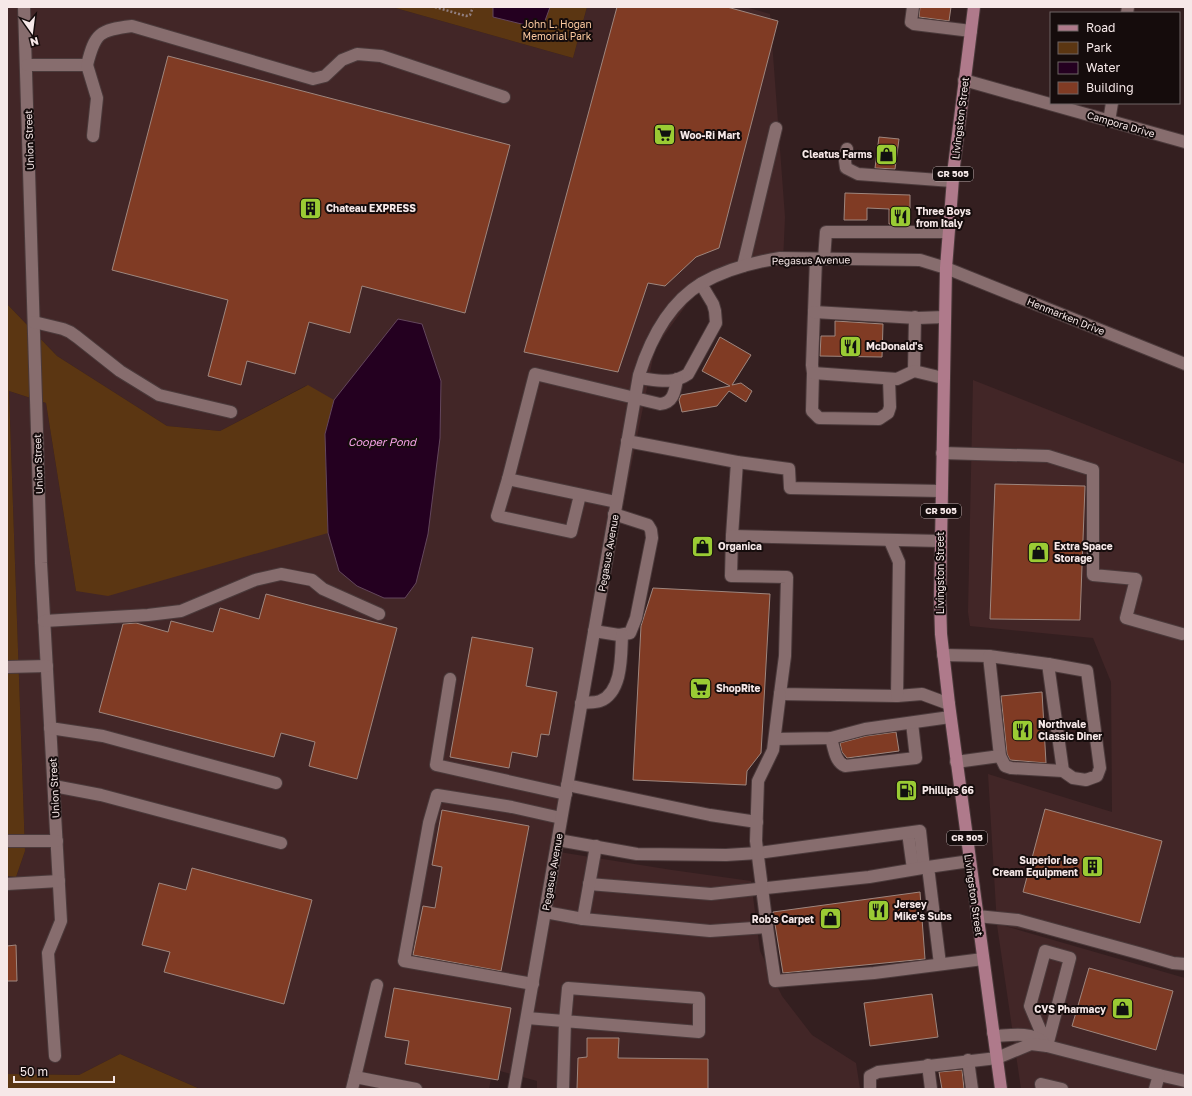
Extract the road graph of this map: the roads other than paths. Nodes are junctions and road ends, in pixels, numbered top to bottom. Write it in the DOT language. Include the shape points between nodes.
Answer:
graph roads {
  1 [pos="24,7"];
  2 [pos="913,7"];
  3 [pos="974,7"];
  4 [pos="971,31"];
  5 [pos="26,65"];
  6 [pos="87,65"];
  7 [pos="964,80"];
  8 [pos="504,97"];
  9 [pos="1112,104"];
  10 [pos="1109,121"];
  11 [pos="776,128"];
  12 [pos="93,136"];
  13 [pos="1185,142"];
  14 [pos="846,149"];
  15 [pos="952,181"];
  16 [pos="948,232"];
  17 [pos="820,259"];
  18 [pos="744,266"];
  19 [pos="946,268"];
  20 [pos="701,284"];
  21 [pos="814,312"];
  22 [pos="945,317"];
  23 [pos="915,318"];
  24 [pos="34,322"];
  25 [pos="1185,364"];
  26 [pos="914,371"];
  27 [pos="813,373"];
  28 [pos="639,378"];
  29 [pos="943,378"];
  30 [pos="677,379"];
  31 [pos="889,379"];
  32 [pos="635,398"];
  33 [pos="231,412"];
  34 [pos="627,440"];
  35 [pos="942,453"];
  36 [pos="737,462"];
  37 [pos="508,479"];
  38 [pos="941,491"];
  39 [pos="580,495"];
  40 [pos="615,508"];
  41 [pos="732,536"];
  42 [pos="890,541"];
  43 [pos="940,541"];
  44 [pos="379,614"];
  45 [pos="44,621"];
  46 [pos="594,631"];
  47 [pos="1182,634"];
  48 [pos="622,635"];
  49 [pos="943,655"];
  50 [pos="988,656"];
  51 [pos="1048,664"];
  52 [pos="47,666"];
  53 [pos="7,667"];
  54 [pos="450,679"];
  55 [pos="780,694"];
  56 [pos="897,696"];
  57 [pos="582,703"];
  58 [pos="949,704"];
  59 [pos="950,717"];
  60 [pos="912,723"];
  61 [pos="50,728"];
  62 [pos="831,738"];
  63 [pos="774,739"];
  64 [pos="1000,756"];
  65 [pos="956,762"];
  66 [pos="1063,771"];
  67 [pos="276,783"];
  68 [pos="54,786"];
  69 [pos="566,790"];
  70 [pos="562,818"];
  71 [pos="757,822"];
  72 [pos="558,840"];
  73 [pos="7,841"];
  74 [pos="57,841"];
  75 [pos="281,842"];
  76 [pos="596,846"];
  77 [pos="758,853"];
  78 [pos="970,861"];
  79 [pos="922,868"];
  80 [pos="59,881"];
  81 [pos="7,884"];
  82 [pos="589,884"];
  83 [pos="763,889"];
  84 [pos="545,912"];
  85 [pos="977,916"];
  86 [pos="583,919"];
  87 [pos="767,927"];
  88 [pos="983,959"];
  89 [pos="940,964"];
  90 [pos="1185,964"];
  91 [pos="377,984"];
  92 [pos="533,984"];
  93 [pos="527,1018"];
  94 [pos="565,1021"];
  95 [pos="993,1033"];
  96 [pos="1047,1046"];
  97 [pos="55,1056"];
  98 [pos="997,1058"];
  99 [pos="968,1060"];
  100 [pos="928,1065"];
  101 [pos="1160,1075"];
  102 [pos="354,1077"];
  103 [pos="1185,1081"];
  104 [pos="352,1089"];
  105 [pos="416,1089"];
  106 [pos="514,1089"];
  107 [pos="563,1089"];
  108 [pos="870,1089"];
  109 [pos="931,1089"];
  110 [pos="972,1089"];
  111 [pos="1001,1089"];
  112 [pos="1042,1089"];
  113 [pos="1062,1089"];
  114 [pos="1155,1089"];
  1 -- 5 [label="street, Union Street"];
  2 -- 4 [label="street" via="911,22 914,24"];
  3 -- 4 [label="main road, Livingston Street / CR 505"];
  4 -- 7 [label="main road, Livingston Street / CR 505"];
  5 -- 6 [label="street"];
  5 -- 24 [label="street, Union Street"];
  6 -- 8 [label="street" via="94,41 102,33 114,28 132,26 312,79 325,76 342,60 357,54 368,54 381,56"];
  6 -- 12 [label="street" via="97,98"];
  7 -- 10 [label="street, Campora Drive"];
  7 -- 15 [label="main road, Livingston Street / CR 505"];
  9 -- 10 [label="street"];
  10 -- 13 [label="street, Campora Drive"];
  11 -- 18 [label="street"];
  14 -- 15 [label="street" via="846,168 858,174"];
  15 -- 16 [label="main road, Livingston Street / CR 505"];
  16 -- 17 [label="street" via="826,232"];
  16 -- 19 [label="main road, Livingston Street / CR 505"];
  17 -- 18 [label="street, Pegasus Avenue" via="780,258"];
  17 -- 19 [label="street, Pegasus Avenue" via="920,260"];
  17 -- 21 [label="street"];
  18 -- 20 [label="street, Pegasus Avenue"];
  19 -- 22 [label="main road, Livingston Street / CR 505"];
  19 -- 25 [label="street, Henmarken Drive"];
  20 -- 28 [label="street, Pegasus Avenue" via="683,299 660,327 645,354"];
  20 -- 30 [label="street" via="713,304 716,323 688,374"];
  21 -- 23 [label="street"];
  21 -- 27 [label="street"];
  22 -- 23 [label="street"];
  22 -- 29 [label="main road, Livingston Street / CR 505"];
  23 -- 26 [label="street"];
  24 -- 33 [label="street" via="70,332 120,371 159,395"];
  24 -- 45 [label="street, Union Street"];
  26 -- 29 [label="street"];
  26 -- 31 [label="street" via="897,379"];
  27 -- 31 [label="street"];
  27 -- 31 [label="street" via="812,411 818,418 879,419 888,413 890,407"];
  28 -- 30 [label="street" via="669,381"];
  28 -- 32 [label="street, Pegasus Avenue"];
  29 -- 35 [label="main road, Livingston Street / CR 505"];
  30 -- 32 [label="street" via="673,395 665,404"];
  32 -- 34 [label="street, Pegasus Avenue"];
  32 -- 37 [label="street" via="535,374"];
  34 -- 36 [label="street"];
  34 -- 40 [label="street, Pegasus Avenue"];
  35 -- 38 [label="main road, Livingston Street / CR 505"];
  35 -- 47 [label="street" via="1048,456 1093,470 1093,575 1136,579 1126,618"];
  36 -- 38 [label="street" via="788,470 790,488"];
  36 -- 41 [label="street"];
  37 -- 39 [label="street"];
  37 -- 39 [label="street" via="497,516 571,532"];
  38 -- 43 [label="main road, Livingston Street / CR 505"];
  39 -- 40 [label="street"];
  40 -- 46 [label="street, Pegasus Avenue"];
  40 -- 48 [label="street" via="648,525 652,538 636,618 630,633"];
  41 -- 42 [label="street"];
  41 -- 55 [label="street" via="731,576 787,577 785,656"];
  42 -- 43 [label="street"];
  42 -- 56 [label="street" via="899,562"];
  43 -- 49 [label="main road, Livingston Street / CR 505"];
  44 -- 45 [label="street" via="323,589 312,580 281,574 255,580 181,611"];
  45 -- 52 [label="street, Union Street"];
  46 -- 48 [label="street"];
  46 -- 57 [label="street, Pegasus Avenue"];
  48 -- 57 [label="street" via="620,667 612,690 600,701"];
  49 -- 50 [label="street"];
  49 -- 58 [label="main road, Livingston Street / CR 505"];
  50 -- 51 [label="street"];
  50 -- 64 [label="street"];
  51 -- 66 [label="street"];
  51 -- 66 [label="street" via="1087,671 1100,768 1097,776 1086,780 1073,778"];
  52 -- 53 [label="street"];
  52 -- 61 [label="street, Union Street"];
  54 -- 69 [label="street" via="436,765"];
  55 -- 56 [label="street"];
  55 -- 63 [label="street"];
  56 -- 58 [label="street" via="922,694"];
  57 -- 69 [label="street, Pegasus Avenue"];
  58 -- 59 [label="main road, Livingston Street / CR 505"];
  59 -- 60 [label="street"];
  59 -- 65 [label="main road, Livingston Street / CR 505"];
  60 -- 62 [label="street" via="864,729"];
  60 -- 62 [label="street" via="916,758 845,766 837,759"];
  61 -- 67 [label="street" via="102,736"];
  61 -- 68 [label="street, Union Street"];
  62 -- 63 [label="street"];
  63 -- 71 [label="street" via="773,750 758,781"];
  64 -- 65 [label="street"];
  64 -- 66 [label="street" via="1005,766 1011,768"];
  65 -- 78 [label="main road, Livingston Street / CR 505"];
  68 -- 74 [label="street, Union Street"];
  68 -- 75 [label="street"];
  69 -- 70 [label="street, Pegasus Avenue"];
  69 -- 71 [label="street"];
  70 -- 72 [label="street, Pegasus Avenue"];
  70 -- 92 [label="street" via="437,795 429,823 404,961"];
  71 -- 77 [label="street"];
  72 -- 76 [label="street"];
  72 -- 84 [label="street, Pegasus Avenue"];
  73 -- 74 [label="street"];
  74 -- 80 [label="street, Union Street"];
  76 -- 77 [label="street" via="638,854"];
  76 -- 82 [label="street"];
  77 -- 79 [label="street" via="914,832"];
  77 -- 83 [label="street"];
  78 -- 79 [label="street"];
  78 -- 85 [label="main road, Livingston Street / CR 505"];
  79 -- 83 [label="street"];
  79 -- 89 [label="street"];
  80 -- 81 [label="street"];
  80 -- 97 [label="street, Union Street" via="61,921 48,953"];
  82 -- 83 [label="street" via="711,894"];
  82 -- 86 [label="street"];
  83 -- 87 [label="street"];
  84 -- 86 [label="street"];
  84 -- 92 [label="street, Pegasus Avenue"];
  85 -- 88 [label="main road, Livingston Street / CR 505"];
  85 -- 90 [label="street" via="1018,920 1173,963"];
  86 -- 87 [label="street" via="710,931"];
  87 -- 89 [label="street" via="775,981 874,973"];
  88 -- 89 [label="street"];
  88 -- 95 [label="main road, Livingston Street / CR 505"];
  91 -- 102 [label="street"];
  92 -- 93 [label="street, Pegasus Avenue"];
  93 -- 94 [label="street"];
  93 -- 106 [label="street, Pegasus Avenue"];
  94 -- 94 [label="street" via="699,1032 699,998 568,988"];
  94 -- 107 [label="street"];
  95 -- 96 [label="street" via="997,1036 1016,1034 1037,1037"];
  95 -- 98 [label="main road, Livingston Street / CR 505"];
  96 -- 96 [label="street" via="1070,958 1045,951 1030,1006"];
  96 -- 98 [label="street" via="1031,1044"];
  96 -- 101 [label="street"];
  98 -- 99 [label="street"];
  98 -- 111 [label="main road, Livingston Street / CR 505"];
  99 -- 100 [label="street"];
  99 -- 110 [label="street"];
  100 -- 108 [label="street" via="878,1072 870,1076"];
  100 -- 109 [label="street"];
  101 -- 103 [label="street"];
  101 -- 114 [label="street"];
  102 -- 104 [label="street"];
  102 -- 105 [label="street"];
  112 -- 113 [label="street" via="1041,1084"];
}
